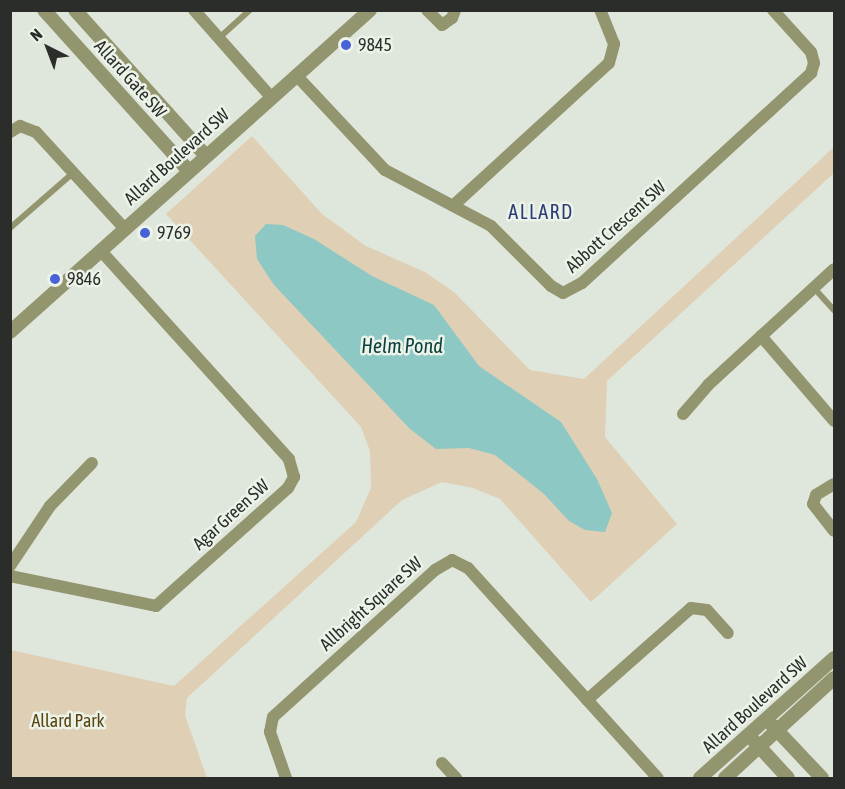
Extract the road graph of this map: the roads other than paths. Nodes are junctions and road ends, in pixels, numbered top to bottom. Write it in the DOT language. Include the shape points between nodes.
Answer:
graph roads {
  1 [pos="44,10"];
  2 [pos="75,10"];
  3 [pos="194,10"];
  4 [pos="250,10"];
  5 [pos="370,10"];
  6 [pos="427,10"];
  7 [pos="455,10"];
  8 [pos="600,10"];
  9 [pos="773,10"];
  10 [pos="218,39"];
  11 [pos="296,75"];
  12 [pos="271,97"];
  13 [pos="10,132"];
  14 [pos="206,156"];
  15 [pos="189,171"];
  16 [pos="74,173"];
  17 [pos="455,204"];
  18 [pos="10,228"];
  19 [pos="125,229"];
  20 [pos="101,251"];
  21 [pos="834,269"];
  22 [pos="814,288"];
  23 [pos="834,310"];
  24 [pos="10,332"];
  25 [pos="761,336"];
  26 [pos="683,414"];
  27 [pos="834,421"];
  28 [pos="92,463"];
  29 [pos="834,484"];
  30 [pos="834,531"];
  31 [pos="10,566"];
  32 [pos="10,576"];
  33 [pos="728,633"];
  34 [pos="834,658"];
  35 [pos="834,678"];
  36 [pos="587,700"];
  37 [pos="767,719"];
  38 [pos="777,730"];
  39 [pos="749,735"];
  40 [pos="760,747"];
  41 [pos="442,763"];
  42 [pos="286,778"];
  43 [pos="456,778"];
  44 [pos="658,778"];
  45 [pos="699,778"];
  46 [pos="725,778"];
  47 [pos="788,778"];
  48 [pos="822,778"];
  1 -- 15 [label="street, Allard Gate SW"];
  2 -- 14 [label="street, Allard Gate SW"];
  3 -- 10 [label="street"];
  4 -- 10 [label="lane"];
  5 -- 11 [label="street, Allard Boulevard SW"];
  6 -- 7 [label="street" via="442,25"];
  8 -- 17 [label="street" via="614,44 609,63"];
  9 -- 17 [label="street, Abbott Crescent SW" via="811,52 811,73 576,288 563,293 554,289 502,235"];
  10 -- 12 [label="street"];
  11 -- 12 [label="street, Allard Boulevard SW"];
  11 -- 17 [label="street, Abbott Crescent SW" via="384,170 408,185"];
  12 -- 14 [label="street, Allard Boulevard SW"];
  13 -- 16 [label="street" via="20,126 36,132"];
  14 -- 15 [label="street, Allard Boulevard SW"];
  15 -- 19 [label="street, Allard Boulevard SW"];
  16 -- 18 [label="lane"];
  16 -- 19 [label="street"];
  19 -- 20 [label="street, Allard Boulevard SW"];
  20 -- 24 [label="street, Allard Boulevard SW"];
  20 -- 32 [label="street, Agar Green SW" via="289,459 294,477 288,488 156,606"];
  21 -- 22 [label="street"];
  22 -- 23 [label="lane"];
  22 -- 25 [label="street"];
  25 -- 26 [label="street"];
  25 -- 27 [label="street"];
  28 -- 31 [label="street" via="54,501"];
  29 -- 30 [label="street" via="816,495 813,504"];
  33 -- 36 [label="street" via="707,610 691,608"];
  34 -- 37 [label="street, Allard Boulevard SW"];
  35 -- 38 [label="street, Allard Boulevard SW"];
  36 -- 42 [label="street, Allbright Square SW" via="468,568 452,560 435,570 273,717 270,732"];
  36 -- 44 [label="street, Allbright Square SW"];
  37 -- 38 [label="street"];
  37 -- 39 [label="street, Allard Boulevard SW"];
  38 -- 40 [label="street, Allard Boulevard SW"];
  38 -- 48 [label="street"];
  39 -- 40 [label="street"];
  39 -- 45 [label="street, Allard Boulevard SW"];
  40 -- 46 [label="street, Allard Boulevard SW"];
  40 -- 47 [label="street"];
  41 -- 43 [label="street"];
}
